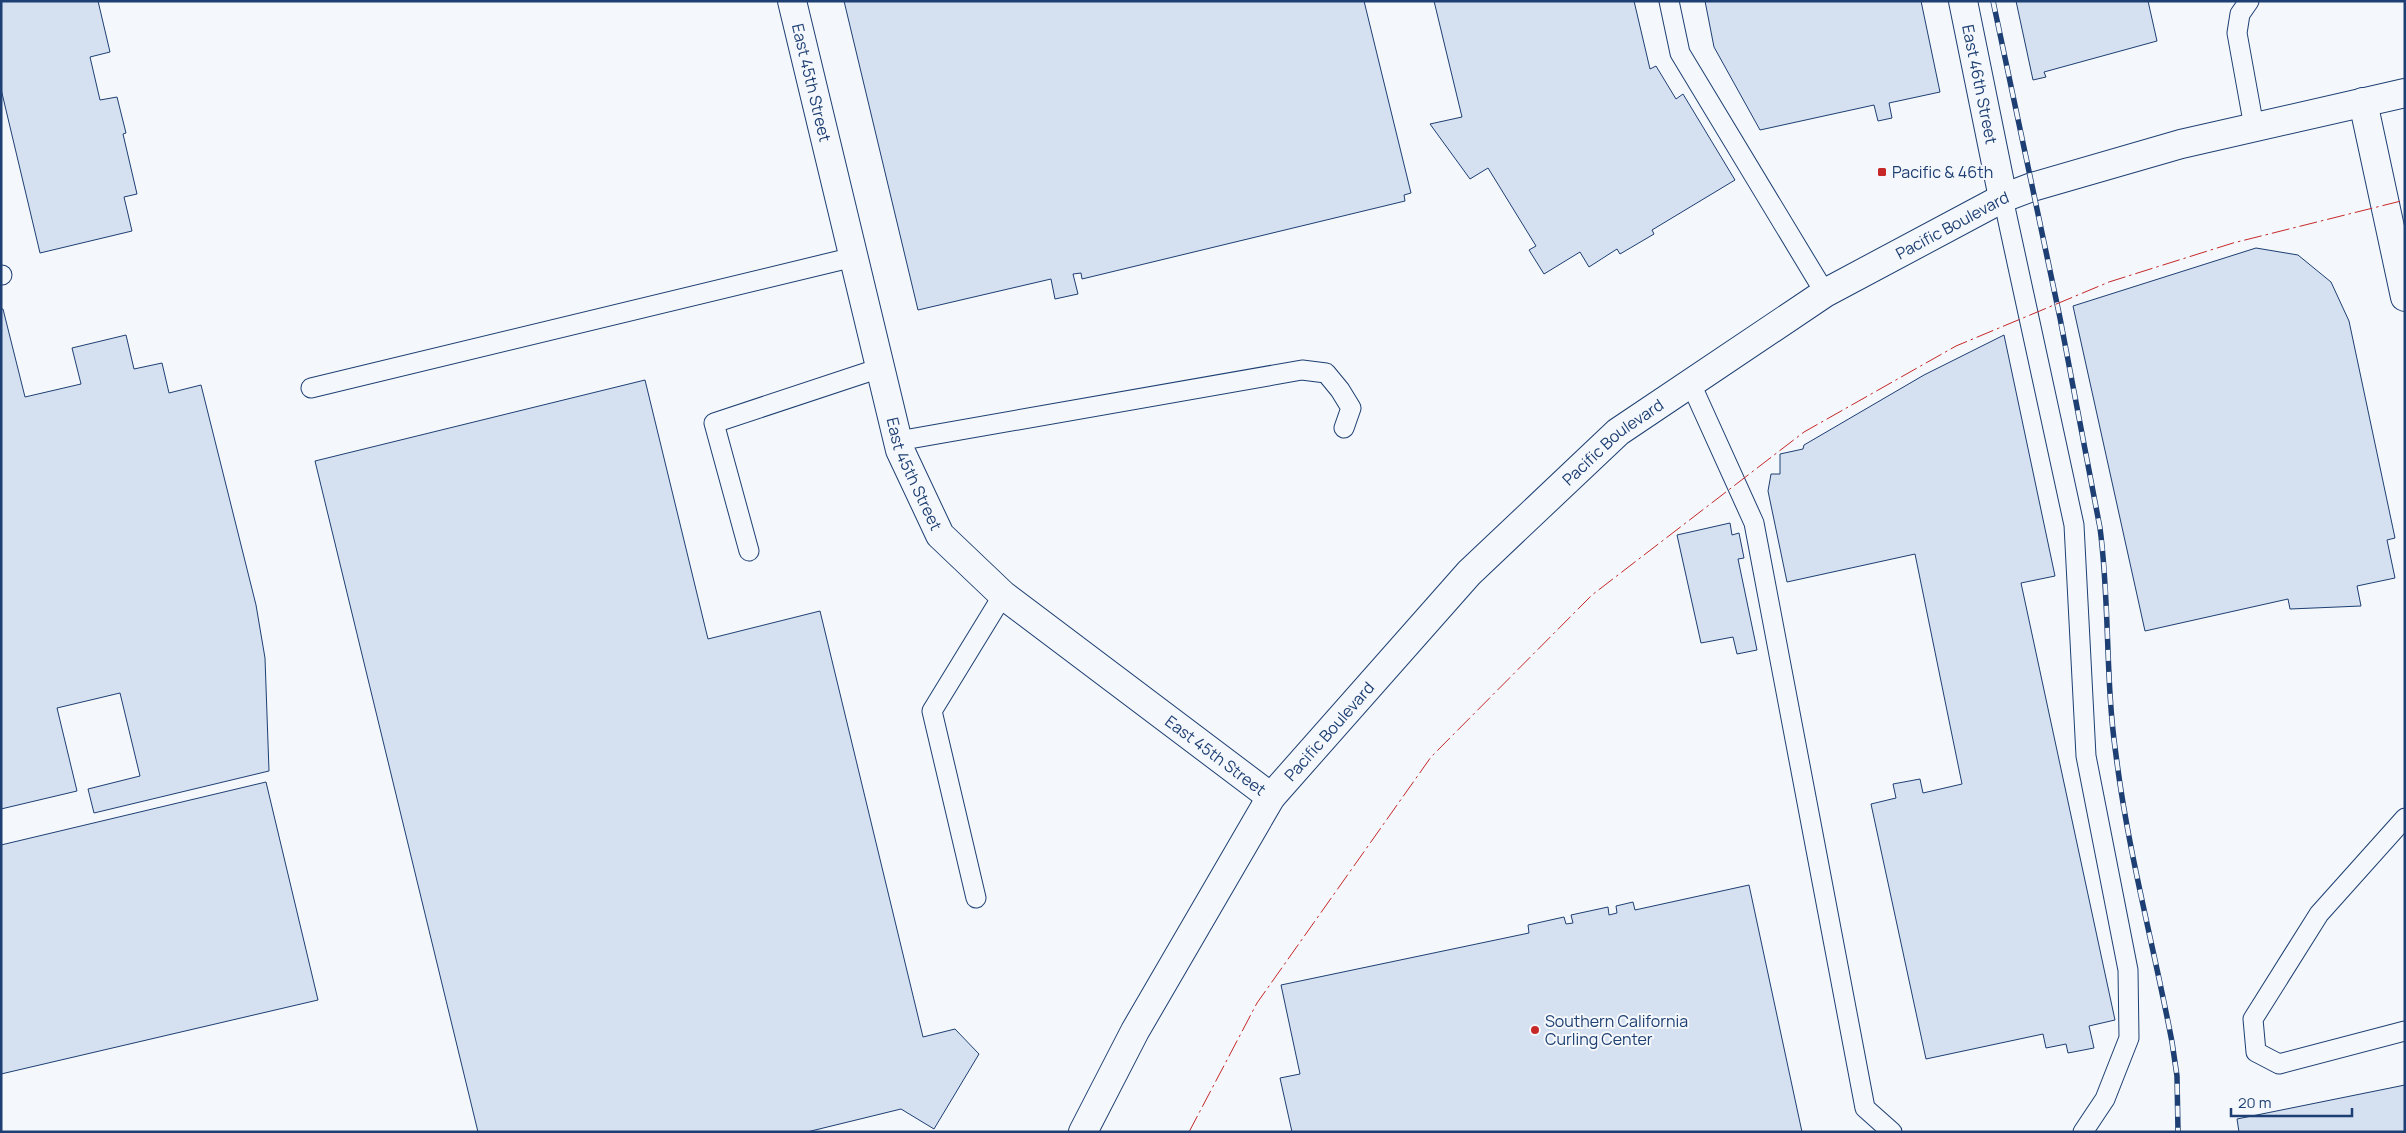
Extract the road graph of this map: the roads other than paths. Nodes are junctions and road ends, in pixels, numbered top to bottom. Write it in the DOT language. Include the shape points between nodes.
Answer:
graph roads {
  1 [pos="792,1"];
  2 [pos="1668,1"];
  3 [pos="1963,1"];
  4 [pos="2249,1"];
  5 [pos="2405,93"];
  6 [pos="2363,102"];
  7 [pos="2254,127"];
  8 [pos="2003,198"];
  9 [pos="854,257"];
  10 [pos="1825,293"];
  11 [pos="2405,297"];
  12 [pos="880,368"];
  13 [pos="1691,384"];
  14 [pos="311,388"];
  15 [pos="1344,428"];
  16 [pos="898,441"];
  17 [pos="748,551"];
  18 [pos="1003,595"];
  19 [pos="1271,797"];
  20 [pos="2405,818"];
  21 [pos="976,898"];
  22 [pos="2405,1031"];
  23 [pos="1084,1132"];
  24 [pos="1892,1132"];
  25 [pos="2083,1132"];
  1 -- 9 [label="main road, East 45th Street"];
  2 -- 10 [label="lane" via="1680,53"];
  3 -- 8 [label="main road, East 46th Street"];
  4 -- 7 [label="lane" via="2240,14 2237,33"];
  5 -- 6 [label="main road, Pacific Boulevard"];
  6 -- 7 [label="main road, Pacific Boulevard"];
  6 -- 11 [label="main road"];
  7 -- 8 [label="main road, Pacific Boulevard" via="2181,144"];
  8 -- 10 [label="main road, Pacific Boulevard"];
  8 -- 25 [label="lane" via="2074,525 2086,756 2128,970 2129,1038 2104,1098"];
  9 -- 12 [label="main road, East 45th Street"];
  9 -- 14 [label="lane"];
  10 -- 13 [label="main road, Pacific Boulevard"];
  12 -- 16 [label="main road, East 45th Street"];
  12 -- 17 [label="lane" via="714,423"];
  13 -- 19 [label="main road, Pacific Boulevard" via="1618,432 1469,573"];
  13 -- 24 [label="lane" via="1754,523 1865,1108"];
  15 -- 16 [label="lane" via="1351,408 1340,390 1326,373 1302,370"];
  16 -- 18 [label="main road, East 45th Street" via="940,535"];
  18 -- 19 [label="main road, East 45th Street"];
  18 -- 21 [label="lane" via="932,710"];
  19 -- 23 [label="main road, Pacific Boulevard" via="1135,1031"];
  20 -- 22 [label="lane" via="2319,914 2253,1019 2256,1052 2279,1064"];
}
